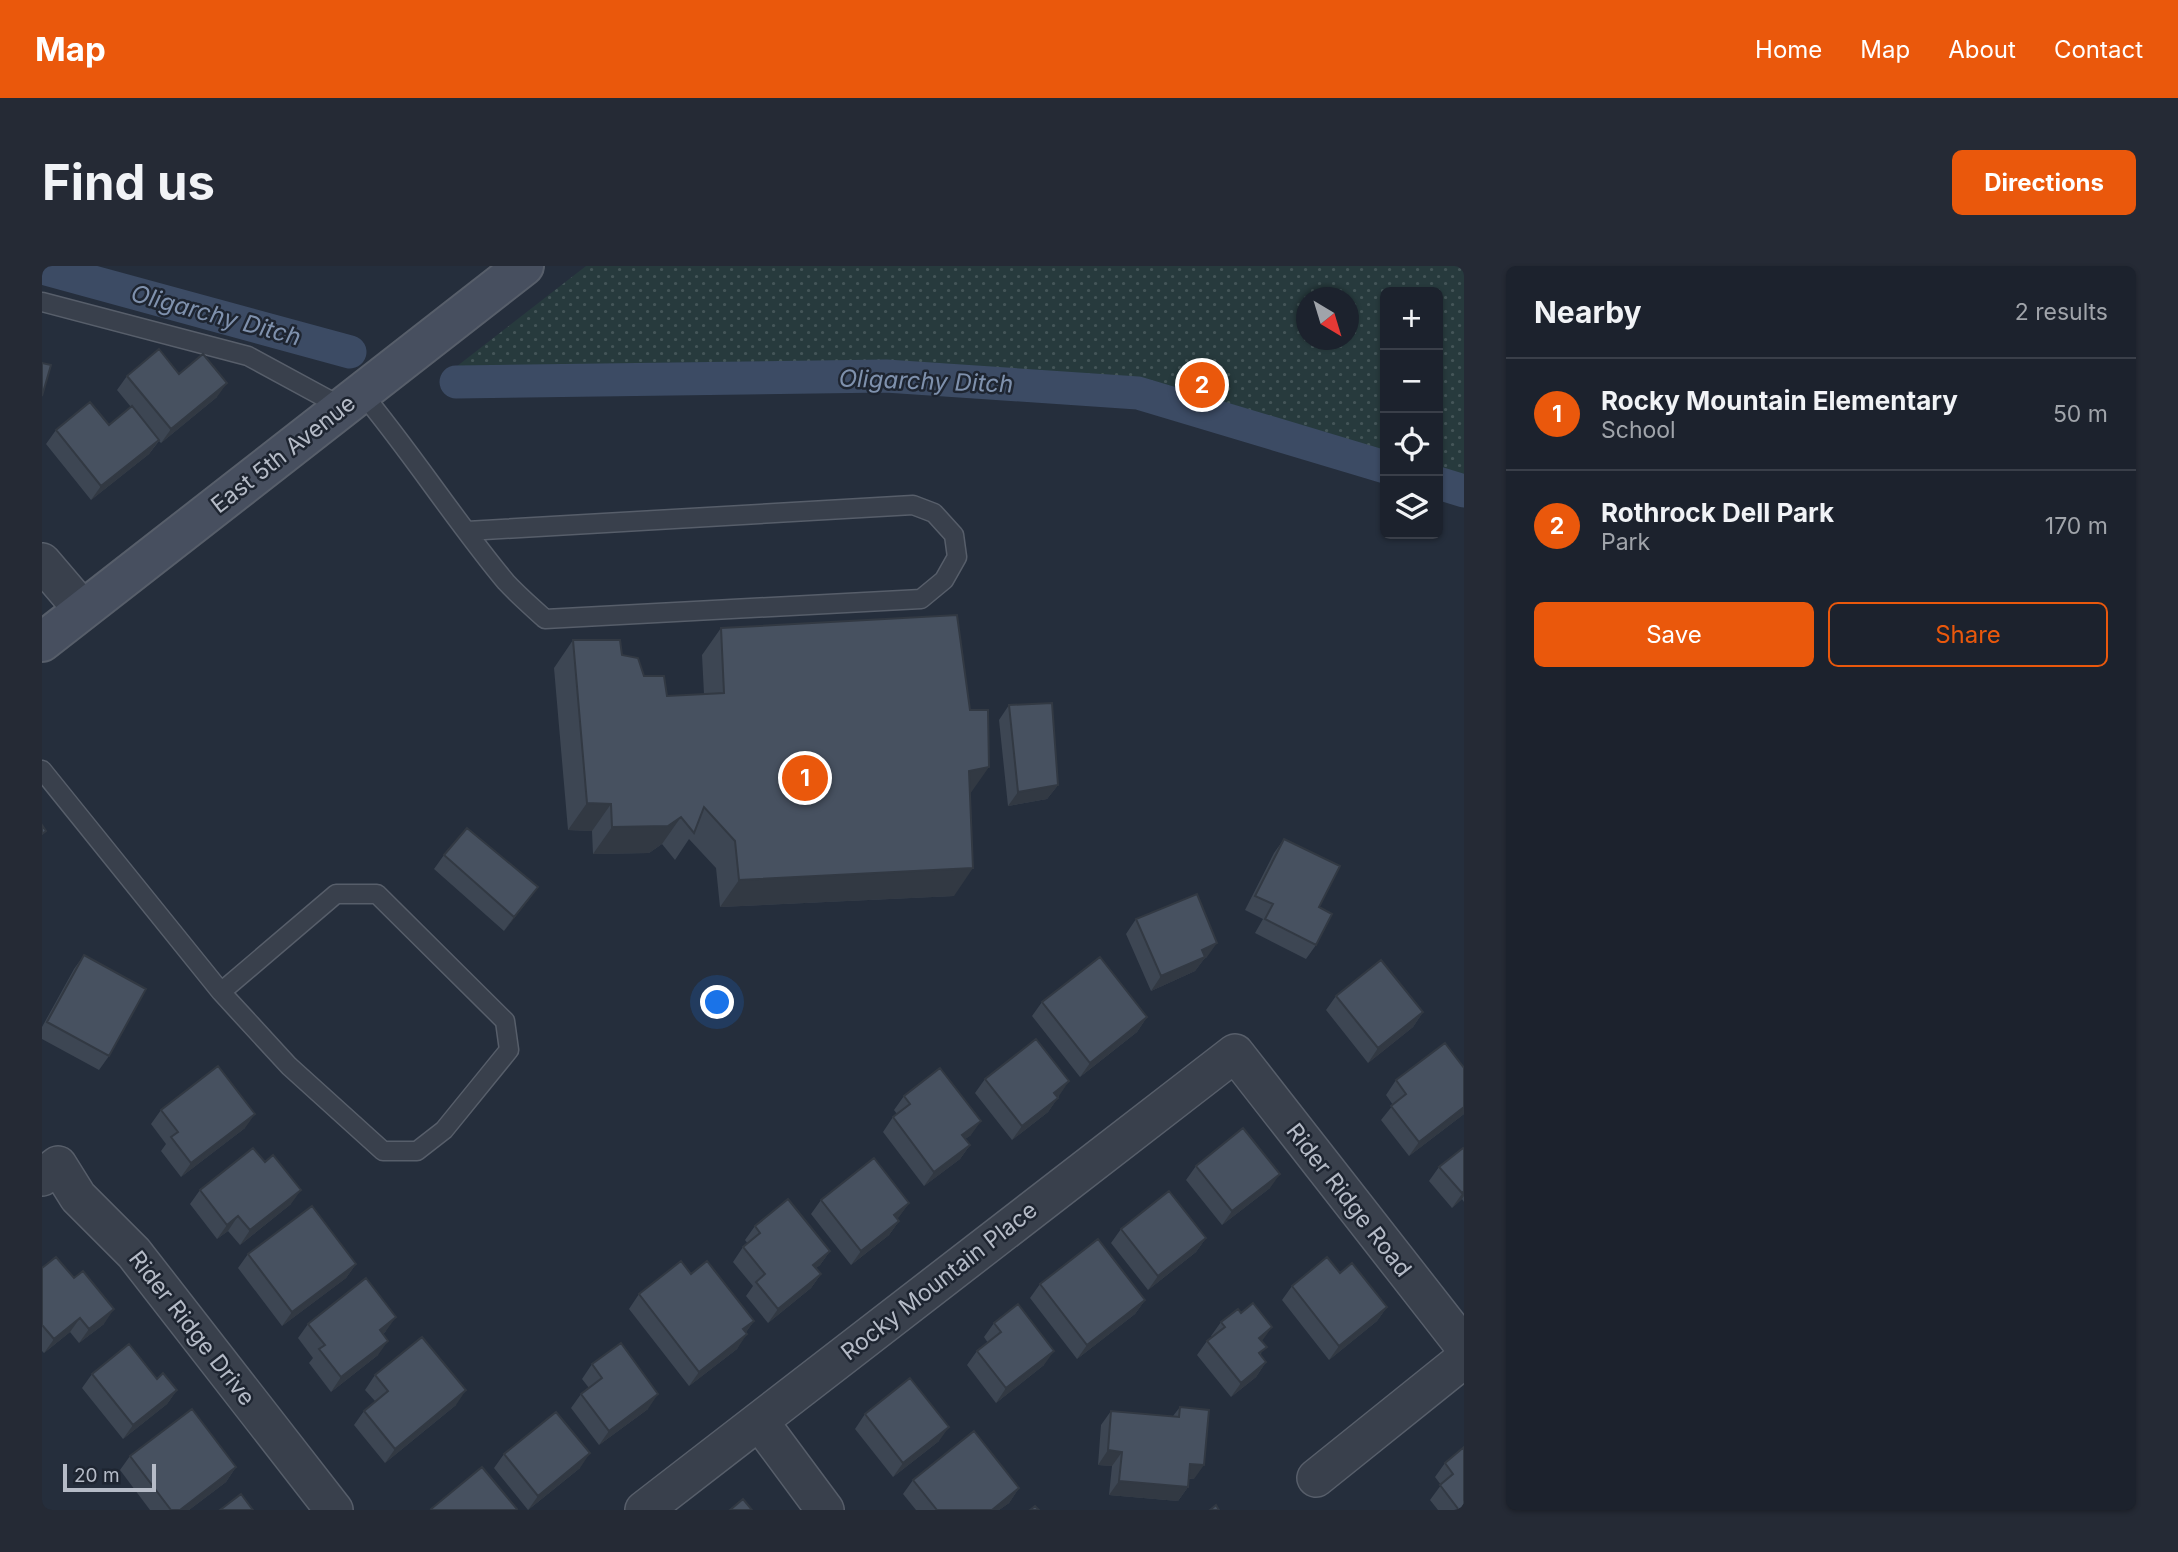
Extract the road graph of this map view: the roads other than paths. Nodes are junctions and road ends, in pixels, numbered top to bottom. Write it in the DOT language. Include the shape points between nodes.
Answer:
graph roads {
  1 [pos="524,266"];
  2 [pos="42,302"];
  3 [pos="352,400"];
  4 [pos="467,531"];
  5 [pos="42,562"];
  6 [pos="83,610"];
  7 [pos="42,642"];
  8 [pos="42,770"];
  9 [pos="221,992"];
  10 [pos="1234,1053"];
  11 [pos="42,1177"];
  12 [pos="1464,1346"];
  13 [pos="1464,1359"];
  14 [pos="759,1421"];
  15 [pos="1316,1478"];
  16 [pos="334,1510"];
  17 [pos="644,1510"];
  18 [pos="825,1510"];
  1 -- 3 [label="street, East 5th Avenue"];
  2 -- 3 [label="lane" via="248,356"];
  3 -- 4 [label="lane" via="387,424"];
  3 -- 6 [label="street, East 5th Avenue"];
  4 -- 4 [label="lane" via="507,583 545,619 921,599 944,580 957,557 954,535 934,513 913,505"];
  5 -- 6 [label="street"];
  6 -- 7 [label="street, East 5th Avenue"];
  8 -- 9 [label="lane"];
  9 -- 9 [label="lane" via="289,1066 383,1151 417,1151 444,1130 509,1050 505,1021 377,894 336,894"];
  10 -- 12 [label="street, Rider Ridge Road"];
  10 -- 14 [label="street, Rocky Mountain Place"];
  11 -- 16 [label="street, Rider Ridge Drive" via="58,1165 78,1197 134,1252"];
  13 -- 15 [label="street"];
  14 -- 17 [label="street, Rocky Mountain Place"];
  14 -- 18 [label="street"];
}
